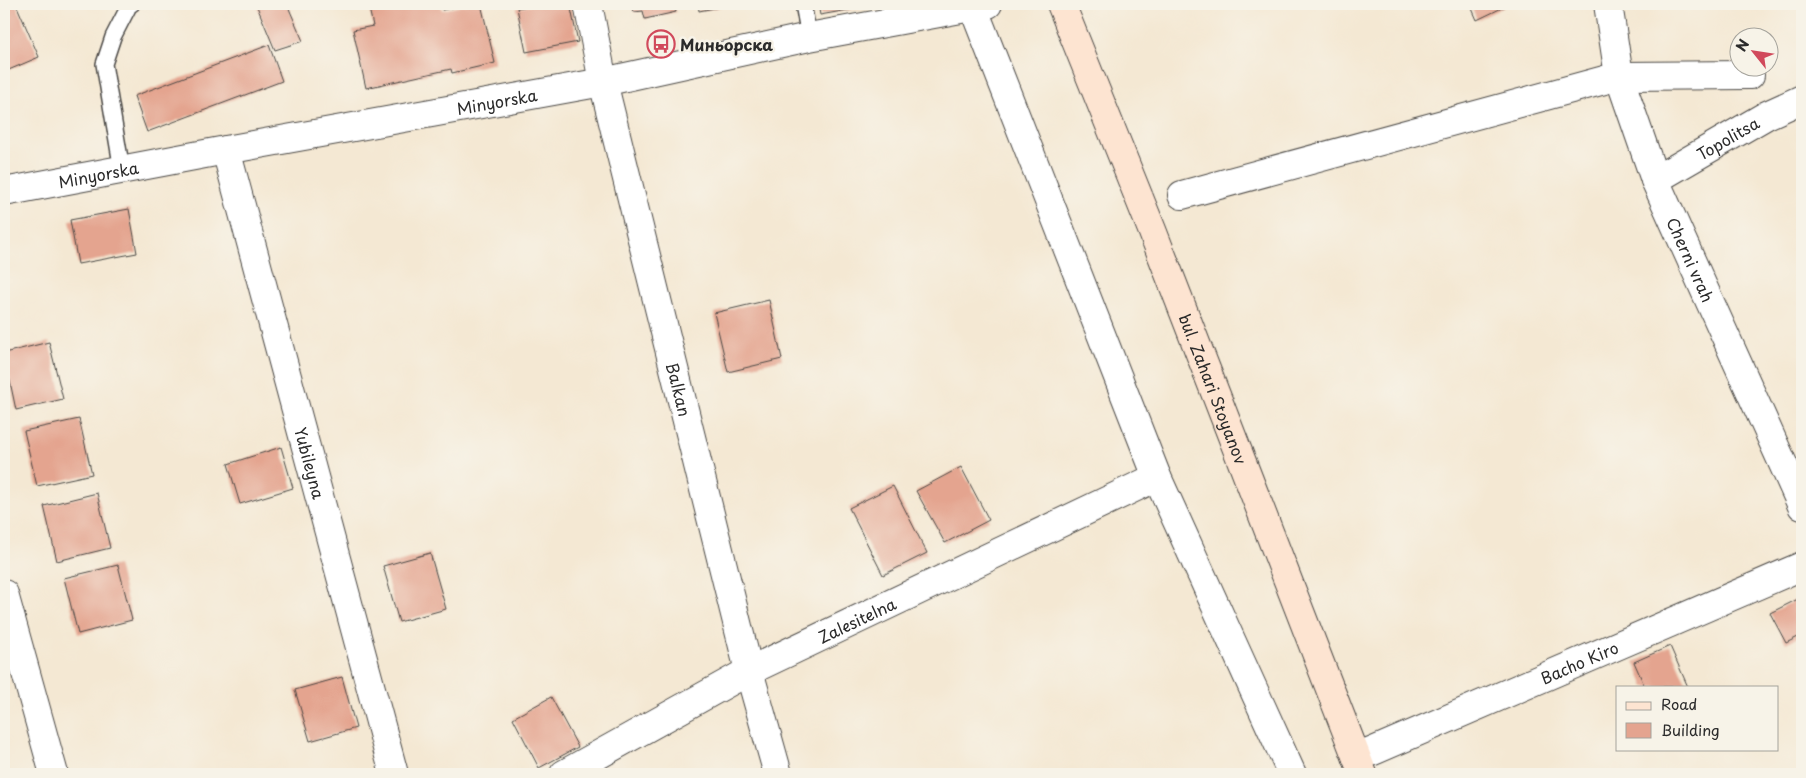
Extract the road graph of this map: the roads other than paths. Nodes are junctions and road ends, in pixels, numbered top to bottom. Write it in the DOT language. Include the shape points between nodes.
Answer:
graph roads {
  1 [pos="132,4"];
  2 [pos="588,4"];
  3 [pos="803,4"];
  4 [pos="1061,4"];
  5 [pos="1608,4"];
  6 [pos="981,5"];
  7 [pos="810,37"];
  8 [pos="1728,75"];
  9 [pos="1619,76"];
  10 [pos="603,82"];
  11 [pos="1802,99"];
  12 [pos="226,150"];
  13 [pos="122,170"];
  14 [pos="1655,180"];
  15 [pos="4,192"];
  16 [pos="1182,195"];
  17 [pos="1156,477"];
  18 [pos="1802,506"];
  19 [pos="1802,566"];
  20 [pos="4,594"];
  21 [pos="749,671"];
  22 [pos="1360,766"];
  23 [pos="54,774"];
  24 [pos="394,774"];
  25 [pos="564,774"];
  26 [pos="778,774"];
  27 [pos="1292,774"];
  1 -- 13 [label="lane" via="113,37 104,64"];
  2 -- 10 [label="street, Balkan"];
  3 -- 7 [label="lane"];
  4 -- 22 [label="main road, bul. Zahari Stoyanov"];
  5 -- 9 [label="street, Cherni vrah"];
  6 -- 7 [label="street, Minyorska"];
  6 -- 17 [label="street"];
  7 -- 10 [label="street, Minyorska"];
  8 -- 9 [label="street"];
  9 -- 14 [label="street, Cherni vrah"];
  9 -- 16 [label="street"];
  10 -- 12 [label="street, Minyorska"];
  10 -- 21 [label="street, Balkan"];
  11 -- 14 [label="street, Topolitsa" via="1767,115"];
  12 -- 13 [label="street, Minyorska"];
  12 -- 24 [label="street, Yubileyna"];
  13 -- 15 [label="street, Minyorska"];
  14 -- 18 [label="street, Cherni vrah"];
  17 -- 21 [label="street, Zalesitelna"];
  17 -- 27 [label="street"];
  19 -- 22 [label="street, Bacho Kiro"];
  20 -- 23 [label="street"];
  21 -- 25 [label="street, Zalesitelna"];
  21 -- 26 [label="street, Balkan"];
}
